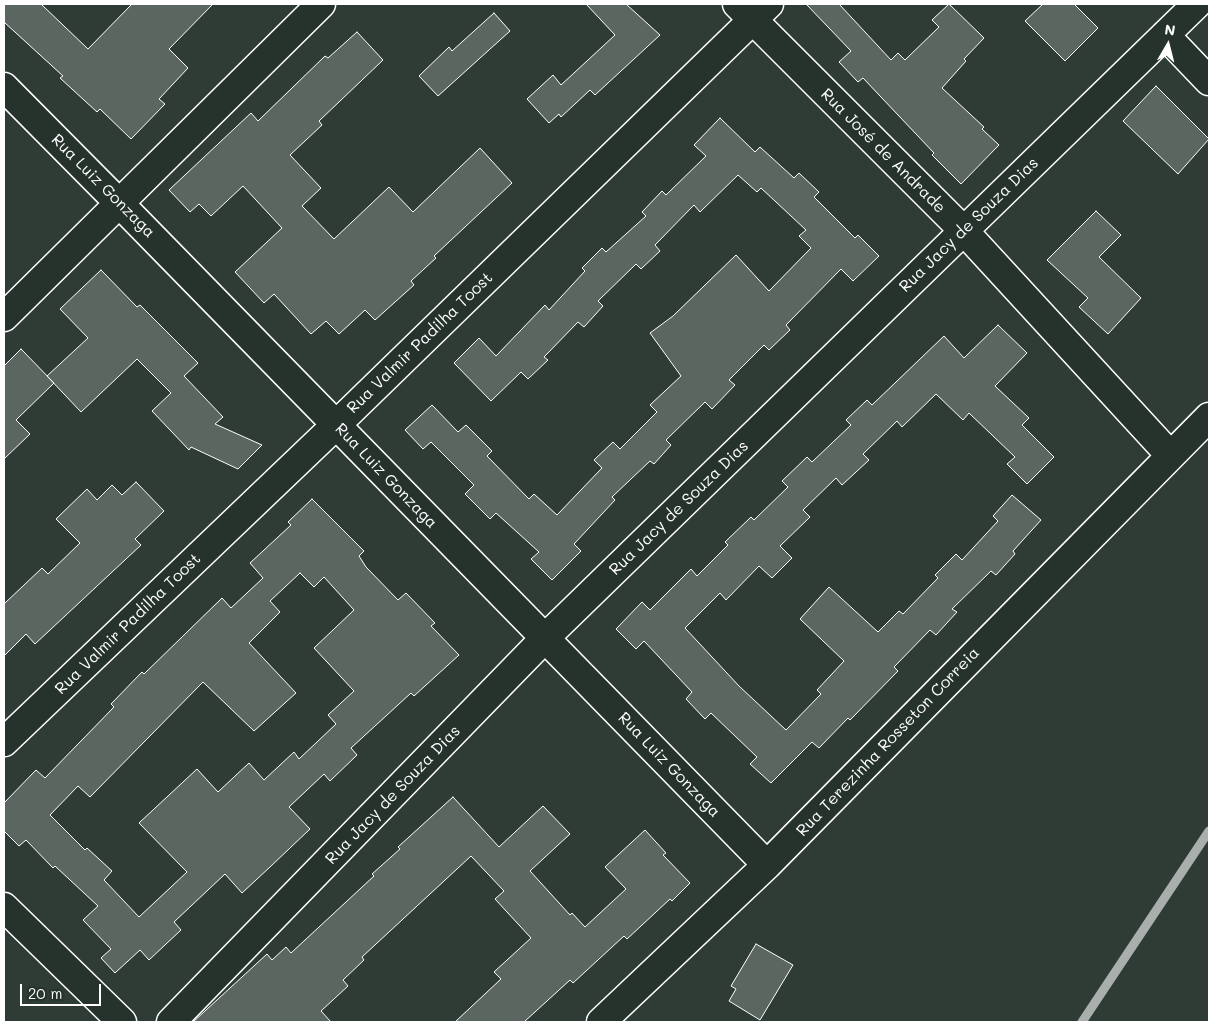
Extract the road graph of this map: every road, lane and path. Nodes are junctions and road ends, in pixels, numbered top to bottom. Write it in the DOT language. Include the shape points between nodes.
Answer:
graph roads {
  1 [pos="321,4"];
  2 [pos="1197,4"];
  3 [pos="753,9"];
  4 [pos="1165,35"];
  5 [pos="1209,82"];
  6 [pos="4,88"];
  7 [pos="119,202"];
  8 [pos="964,231"];
  9 [pos="4,317"];
  10 [pos="1209,417"];
  11 [pos="336,425"];
  12 [pos="1170,455"];
  13 [pos="545,638"];
  14 [pos="4,742"];
  15 [pos="767,866"];
  16 [pos="4,907"];
  17 [pos="122,1022"];
  18 [pos="171,1022"];
  19 [pos="601,1022"];
  1 -- 7 [label="street"];
  2 -- 4 [label="street, Rua Jacy de Souza Dias"];
  3 -- 8 [label="street, Rua José de Andrade"];
  3 -- 11 [label="street, Rua Valmir Padilha Toost"];
  4 -- 5 [label="street"];
  4 -- 8 [label="street, Rua Jacy de Souza Dias"];
  6 -- 7 [label="street, Rua Luiz Gonzaga"];
  7 -- 9 [label="street"];
  7 -- 11 [label="street, Rua Luiz Gonzaga"];
  8 -- 12 [label="street, Rua José de Andrade"];
  8 -- 13 [label="street, Rua Jacy de Souza Dias"];
  10 -- 12 [label="street, Rua Terezinha Rosseton Correia"];
  11 -- 13 [label="street, Rua Luiz Gonzaga"];
  11 -- 14 [label="street, Rua Valmir Padilha Toost"];
  12 -- 15 [label="street, Rua Terezinha Rosseton Correia"];
  13 -- 15 [label="street, Rua Luiz Gonzaga"];
  13 -- 18 [label="street, Rua Jacy de Souza Dias"];
  15 -- 19 [label="street, Rua Terezinha Rosseton Correia"];
  16 -- 17 [label="street"];
}
